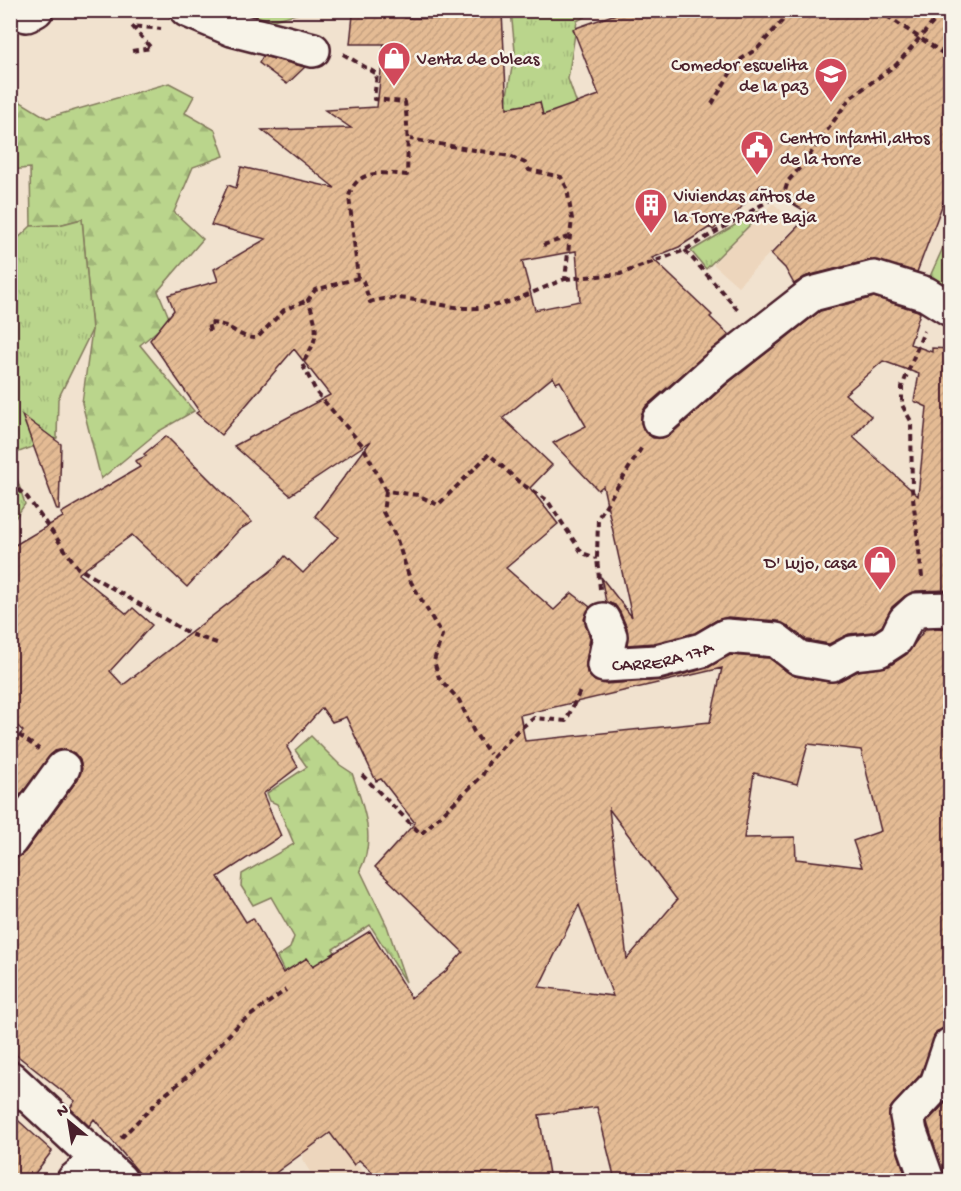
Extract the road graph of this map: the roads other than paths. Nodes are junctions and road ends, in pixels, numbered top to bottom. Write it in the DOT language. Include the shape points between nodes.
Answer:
graph roads {
  1 [pos="36,10"];
  2 [pos="187,10"];
  3 [pos="10,11"];
  4 [pos="313,50"];
  5 [pos="947,307"];
  6 [pos="659,420"];
  7 [pos="936,609"];
  8 [pos="603,620"];
  9 [pos="63,768"];
  10 [pos="10,841"];
  11 [pos="951,1045"];
  12 [pos="10,1078"];
  13 [pos="109,1170"];
  14 [pos="951,1177"];
  15 [pos="74,1180"];
  16 [pos="927,1180"];
  17 [pos="945,1180"];
  1 -- 3 [label="street" via="27,15"];
  2 -- 4 [label="street" via="232,29"];
  5 -- 6 [label="street" via="926,294 874,278 812,294"];
  7 -- 8 [label="street, CARRERA 17A" via="905,621 896,639 879,650 852,653 832,664 799,658 776,640 726,636 702,650 657,662 604,665 610,636"];
  9 -- 10 [label="street"];
  11 -- 16 [label="street" via="938,1084 907,1116"];
  12 -- 13 [label="street"];
  13 -- 15 [label="street"];
  14 -- 17 [label="street"];
}
